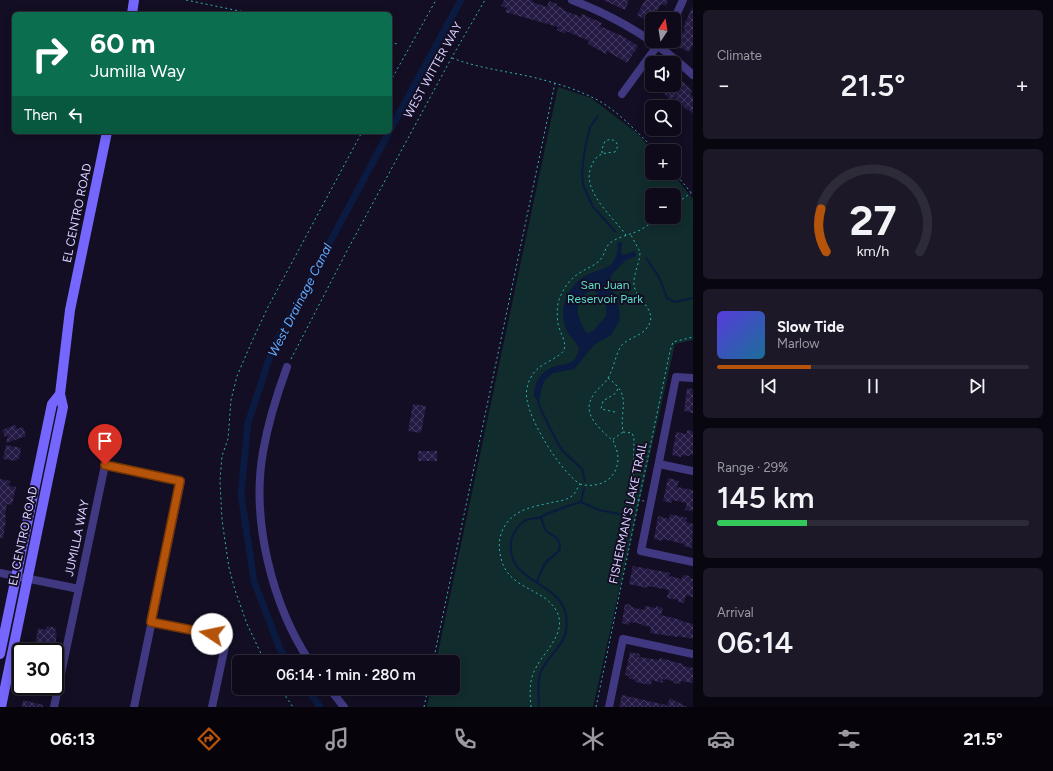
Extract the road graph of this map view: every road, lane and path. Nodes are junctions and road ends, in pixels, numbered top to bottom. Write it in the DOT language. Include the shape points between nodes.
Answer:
graph roads {
  1 [pos="134,0"];
  2 [pos="186,0"];
  3 [pos="436,0"];
  4 [pos="485,0"];
  5 [pos="572,0"];
  6 [pos="597,0"];
  7 [pos="683,0"];
  8 [pos="593,8"];
  9 [pos="132,12"];
  10 [pos="244,12"];
  11 [pos="678,12"];
  12 [pos="645,36"];
  13 [pos="392,43"];
  14 [pos="397,44"];
  15 [pos="655,48"];
  16 [pos="664,48"];
  17 [pos="452,57"];
  18 [pos="693,75"];
  19 [pos="392,78"];
  20 [pos="555,83"];
  21 [pos="622,94"];
  22 [pos="107,134"];
  23 [pos="361,134"];
  24 [pos="649,144"];
  25 [pos="602,153"];
  26 [pos="681,180"];
  27 [pos="692,194"];
  28 [pos="681,201"];
  29 [pos="649,224"];
  30 [pos="631,234"];
  31 [pos="627,236"];
  32 [pos="693,337"];
  33 [pos="287,367"];
  34 [pos="608,378"];
  35 [pos="693,378"];
  36 [pos="618,388"];
  37 [pos="60,394"];
  38 [pos="615,412"];
  39 [pos="623,432"];
  40 [pos="612,440"];
  41 [pos="659,464"];
  42 [pos="693,471"];
  43 [pos="580,484"];
  44 [pos="639,500"];
  45 [pos="630,543"];
  46 [pos="633,544"];
  47 [pos="693,562"];
  48 [pos="0,573"];
  49 [pos="16,576"];
  50 [pos="28,579"];
  51 [pos="79,589"];
  52 [pos="151,622"];
  53 [pos="0,654"];
  54 [pos="693,654"];
  55 [pos="262,655"];
  56 [pos="306,655"];
  57 [pos="434,655"];
  58 [pos="285,695"];
  59 [pos="334,695"];
  60 [pos="427,695"];
  61 [pos="1,707"];
  62 [pos="54,707"];
  63 [pos="134,707"];
  64 [pos="212,707"];
  65 [pos="293,707"];
  66 [pos="344,707"];
  67 [pos="424,707"];
  68 [pos="531,707"];
  69 [pos="596,707"];
  70 [pos="609,707"];
  1 -- 9 [label="main road"];
  2 -- 10 [label="path"];
  3 -- 19 [label="path"];
  4 -- 17 [label="path, WEST WITTER WAY"];
  5 -- 8 [label="street"];
  6 -- 8 [label="street"];
  7 -- 11 [label="street"];
  8 -- 12 [label="street"];
  13 -- 14 [label="path"];
  15 -- 21 [label="street"];
  16 -- 18 [label="street"];
  17 -- 20 [label="path" via="466,63"];
  17 -- 33 [label="path, WEST WITTER WAY"];
  20 -- 24 [label="path" via="602,102"];
  20 -- 57 [label="path"];
  22 -- 37 [label="main road, EL CENTRO ROAD" via="70,310"];
  23 -- 55 [label="path" via="268,307 237,376 231,400 228,439 222,456 220,481 222,520 235,590"];
  25 -- 25 [label="path" via="615,152 618,146 616,142 611,139 605,141"];
  25 -- 31 [label="path" via="594,160 590,170 592,190"];
  26 -- 27 [label="path"];
  27 -- 28 [label="path"];
  29 -- 30 [label="path"];
  30 -- 31 [label="path"];
  30 -- 34 [label="path" via="640,252 634,285 648,308 650,321 642,333 621,346"];
  31 -- 43 [label="path" via="610,243 600,261 575,277 564,289 557,315 565,344 564,351 537,368 527,387 528,406 542,437 566,471"];
  32 -- 44 [label="path, FISHERMAN’S LAKE TRAIL" via="673,342 670,351"];
  33 -- 56 [label="street" via="263,453 261,516 264,544 278,593 292,630"];
  34 -- 36 [label="path"];
  34 -- 40 [label="path" via="594,392 590,410 594,423"];
  35 -- 41 [label="street" via="676,377"];
  36 -- 38 [label="path" via="616,393 603,401 601,408"];
  36 -- 39 [label="path" via="623,399"];
  37 -- 49 [label="main road, EL CENTRO ROAD" via="52,404"];
  37 -- 50 [label="main road, EL CENTRO ROAD" via="63,407"];
  39 -- 40 [label="path"];
  39 -- 44 [label="path" via="632,433 634,438 633,499"];
  40 -- 43 [label="path" via="618,458 611,477 593,486"];
  41 -- 42 [label="street"];
  41 -- 47 [label="street" via="641,551"];
  43 -- 68 [label="path" via="576,492 564,500 520,512 507,523 500,538 501,560 510,576 548,601 558,613 557,635 532,675"];
  44 -- 45 [label="path, FISHERMAN’S LAKE TRAIL"];
  45 -- 46 [label="path"];
  45 -- 69 [label="path, FISHERMAN’S LAKE TRAIL"];
  48 -- 49 [label="street"];
  49 -- 50 [label="street"];
  49 -- 53 [label="main road, EL CENTRO ROAD"];
  50 -- 51 [label="street"];
  50 -- 61 [label="main road, EL CENTRO ROAD"];
  51 -- 52 [label="street, JUMILLA WAY" via="105,465 180,481"];
  51 -- 62 [label="street"];
  52 -- 63 [label="street, JUMILLA WAY"];
  52 -- 64 [label="street" via="227,637"];
  54 -- 70 [label="street" via="624,639"];
  58 -- 65 [label="path"];
  59 -- 66 [label="street"];
  60 -- 67 [label="path"];
}
